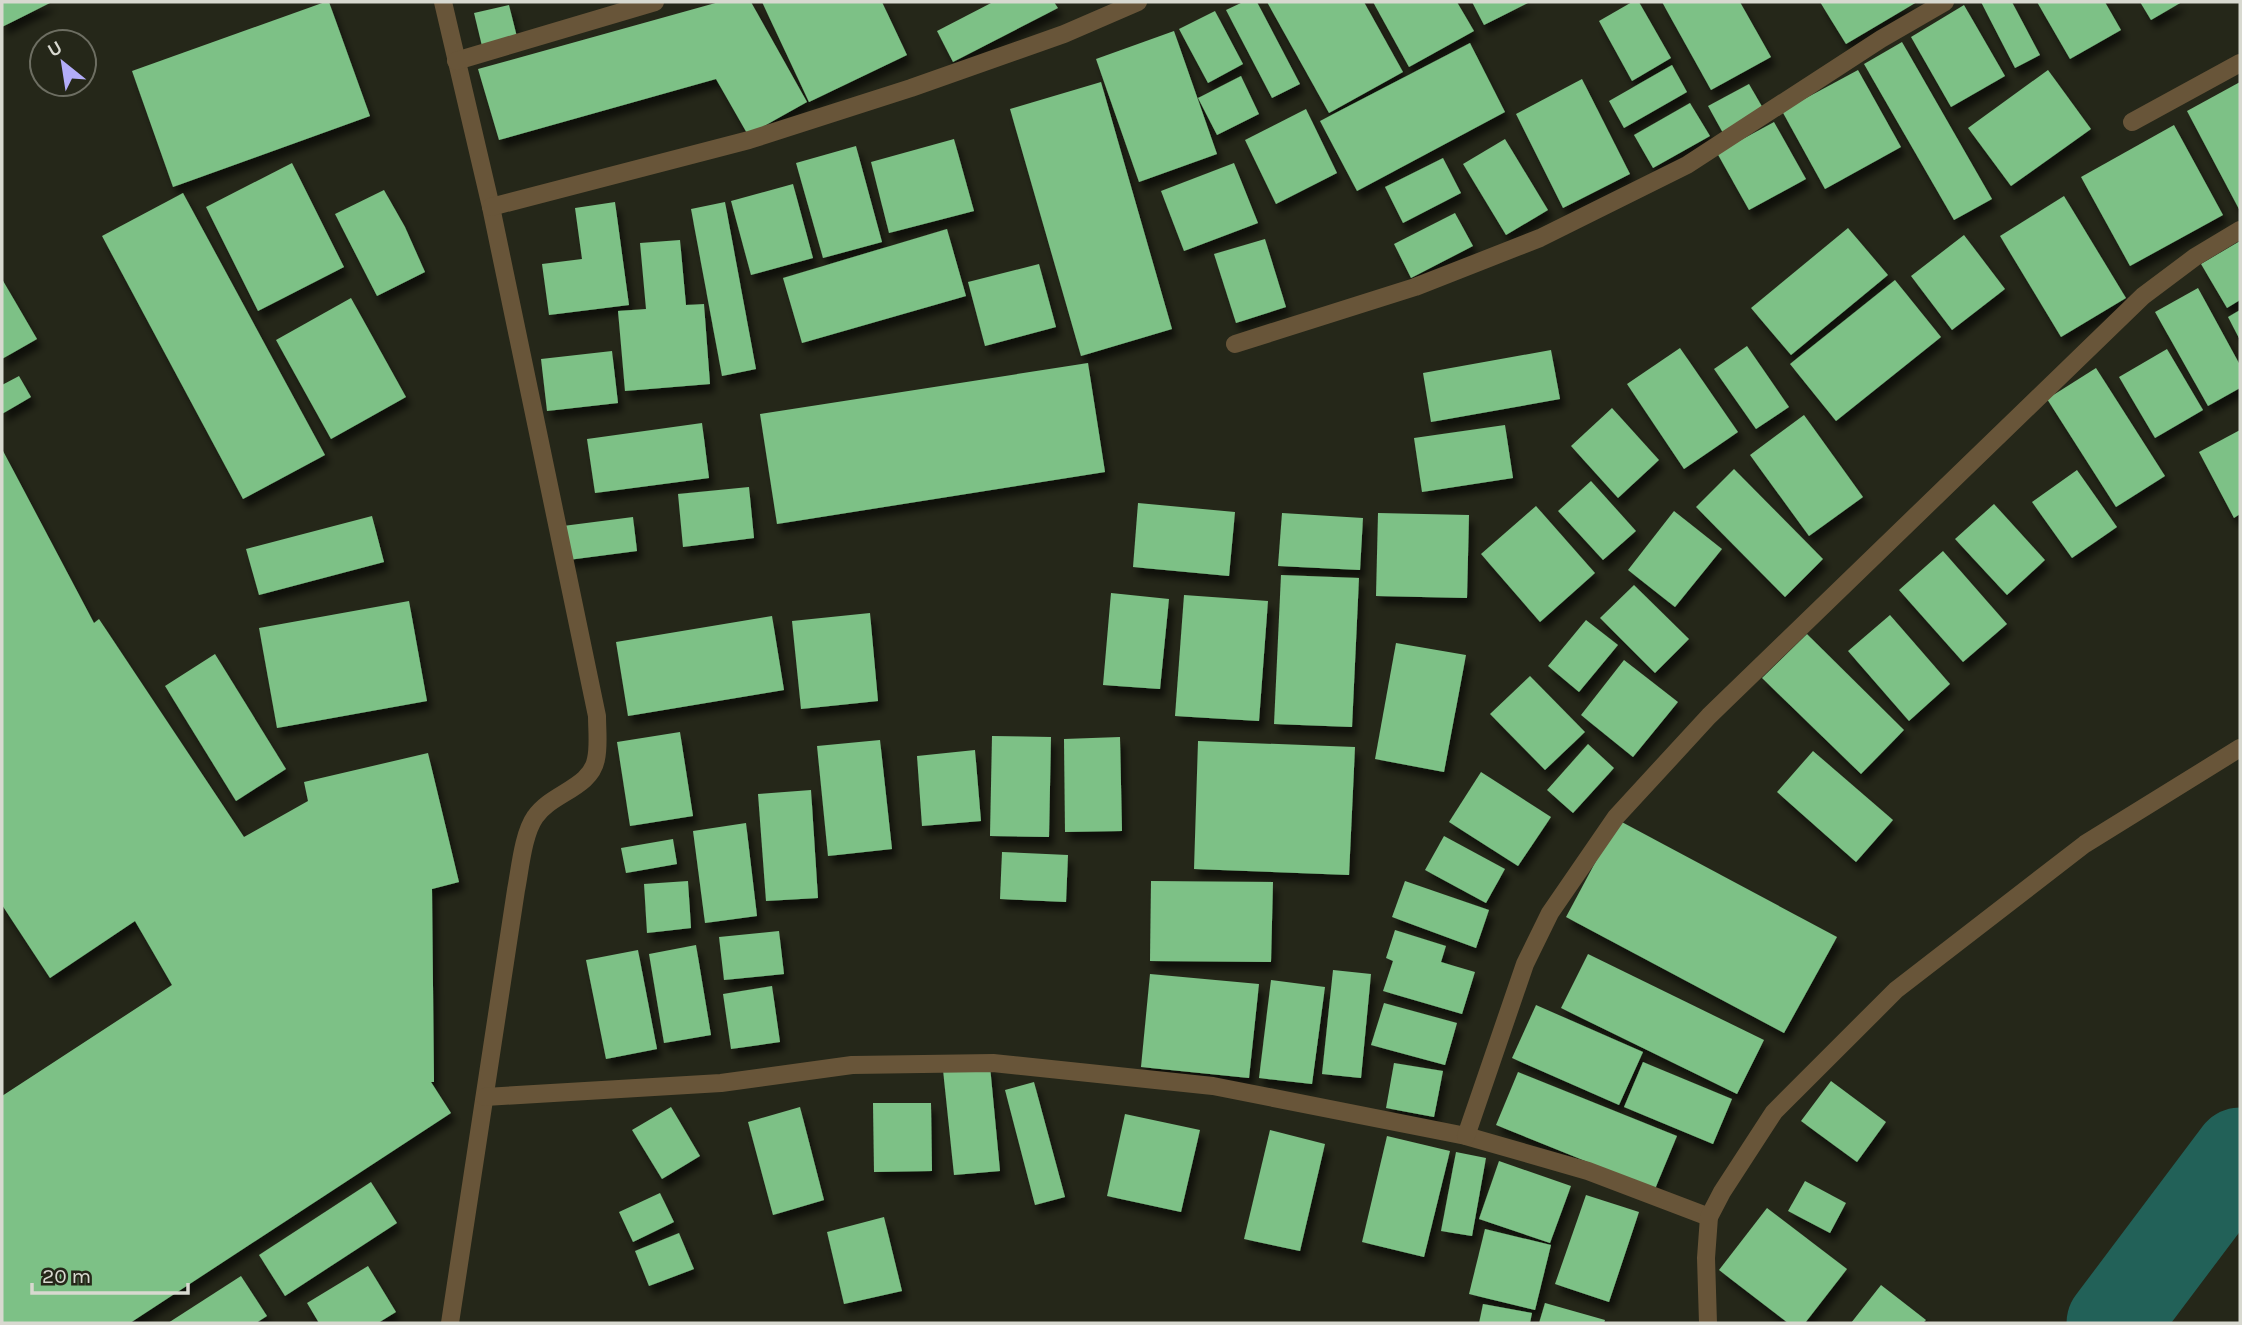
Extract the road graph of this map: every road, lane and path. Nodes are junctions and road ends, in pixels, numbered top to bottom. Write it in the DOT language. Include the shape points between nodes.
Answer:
graph roads {
  1 [pos="443,2"];
  2 [pos="655,2"];
  3 [pos="1138,2"];
  4 [pos="1945,2"];
  5 [pos="456,61"];
  6 [pos="2240,63"];
  7 [pos="2132,122"];
  8 [pos="491,207"];
  9 [pos="2240,230"];
  10 [pos="1235,344"];
  11 [pos="2240,748"];
  12 [pos="485,1097"];
  13 [pos="1466,1136"];
  14 [pos="1709,1217"];
  15 [pos="450,1323"];
  16 [pos="1708,1323"];
  1 -- 5 [label="street"];
  2 -- 5 [label="street"];
  3 -- 8 [label="street" via="911,88 750,140"];
  4 -- 10 [label="street" via="1881,38 1687,165 1540,238 1415,287"];
  5 -- 8 [label="street"];
  6 -- 7 [label="street"];
  8 -- 12 [label="street" via="597,716 597,740 592,772 543,806 532,820 516,890"];
  9 -- 13 [label="street" via="2143,296 1709,716 1616,817 1550,912 1525,964"];
  11 -- 14 [label="street" via="2085,844 1896,990 1774,1112"];
  12 -- 13 [label="street" via="721,1083 852,1065 993,1063 1213,1086"];
  12 -- 15 [label="street"];
  13 -- 14 [label="street" via="1588,1171"];
  14 -- 16 [label="street"];
}
